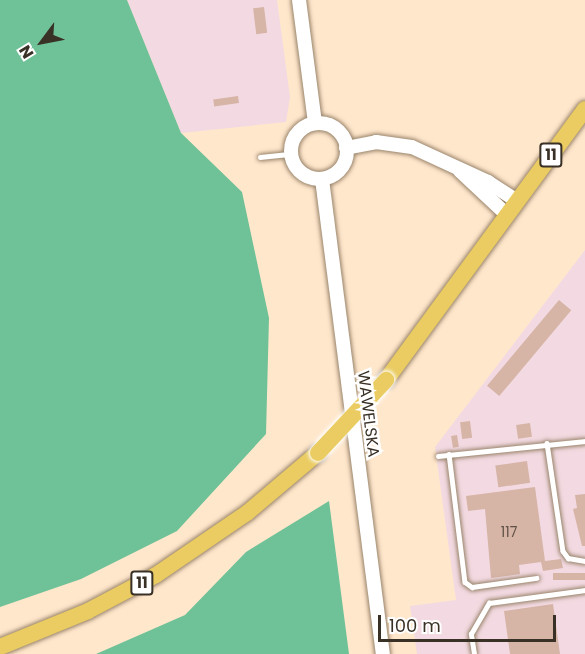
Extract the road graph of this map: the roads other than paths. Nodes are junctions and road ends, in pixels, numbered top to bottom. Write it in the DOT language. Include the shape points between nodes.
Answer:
graph roads {
  1 [pos="299,0"];
  2 [pos="585,109"];
  3 [pos="315,123"];
  4 [pos="346,148"];
  5 [pos="291,154"];
  6 [pos="260,158"];
  7 [pos="459,169"];
  8 [pos="322,179"];
  9 [pos="517,201"];
  10 [pos="507,215"];
  11 [pos="585,441"];
  12 [pos="547,444"];
  13 [pos="449,454"];
  14 [pos="438,456"];
  15 [pos="585,561"];
  16 [pos="536,578"];
  17 [pos="585,590"];
  18 [pos="0,647"];
  19 [pos="383,654"];
  20 [pos="474,654"];
  1 -- 3 [label="street"];
  2 -- 9 [label="highway, 11"];
  3 -- 4 [label="street" via="336,129"];
  3 -- 5 [label="street" via="297,134"];
  4 -- 7 [label="street" via="376,142 398,143 433,154"];
  4 -- 8 [label="street" via="340,168"];
  5 -- 6 [label="lane"];
  5 -- 8 [label="street" via="301,173"];
  7 -- 9 [label="street"];
  7 -- 10 [label="street"];
  8 -- 19 [label="street, WAWELSKA"];
  9 -- 10 [label="highway, 11"];
  10 -- 18 [label="highway, 11, bridge" via="386,380 318,453 247,513 156,575 88,611"];
  11 -- 12 [label="lane"];
  12 -- 13 [label="lane"];
  12 -- 15 [label="lane" via="563,551 575,562"];
  13 -- 14 [label="lane"];
  13 -- 16 [label="lane" via="465,582 472,587"];
  17 -- 20 [label="lane" via="489,603 471,634"];
}
